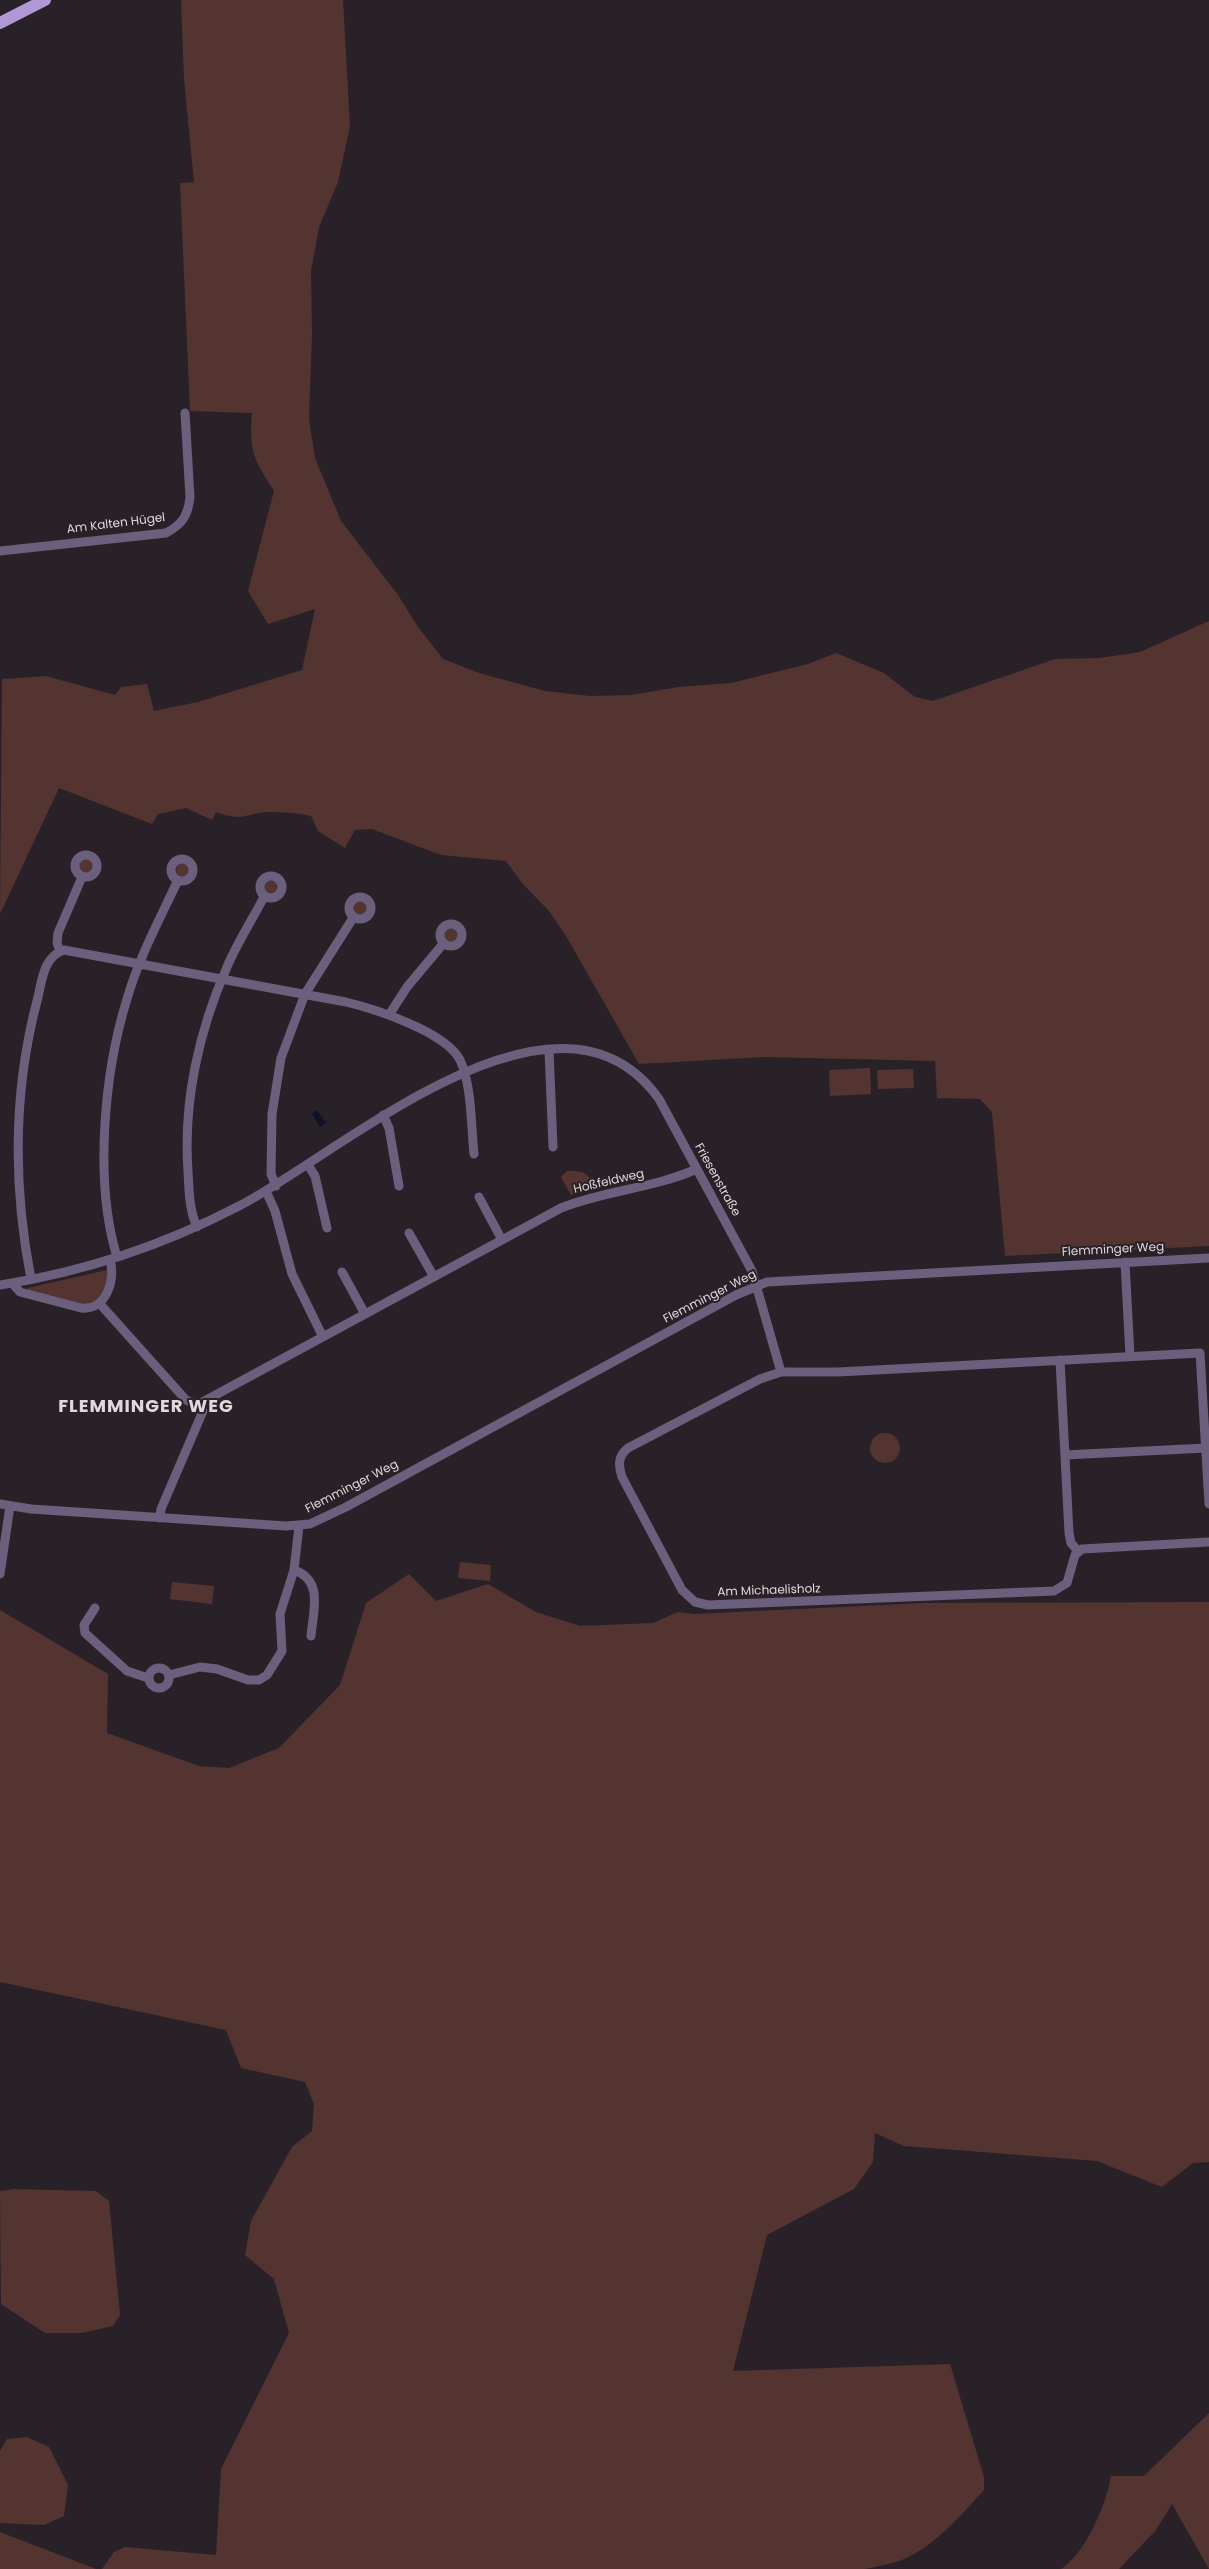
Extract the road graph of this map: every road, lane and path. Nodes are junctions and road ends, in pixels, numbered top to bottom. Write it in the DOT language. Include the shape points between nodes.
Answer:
graph roads {
  1 [pos="45,0"];
  2 [pos="0,23"];
  3 [pos="185,412"];
  4 [pos="0,551"];
  5 [pos="82,877"];
  6 [pos="178,880"];
  7 [pos="264,897"];
  8 [pos="353,918"];
  9 [pos="443,944"];
  10 [pos="60,951"];
  11 [pos="140,962"];
  12 [pos="222,978"];
  13 [pos="305,994"];
  14 [pos="389,1015"];
  15 [pos="549,1050"];
  16 [pos="464,1072"];
  17 [pos="383,1114"];
  18 [pos="554,1147"];
  19 [pos="474,1154"];
  20 [pos="308,1166"];
  21 [pos="697,1168"];
  22 [pos="276,1186"];
  23 [pos="399,1186"];
  24 [pos="266,1191"];
  25 [pos="479,1197"];
  26 [pos="196,1227"];
  27 [pos="327,1228"];
  28 [pos="410,1233"];
  29 [pos="502,1240"];
  30 [pos="114,1258"];
  31 [pos="1209,1258"];
  32 [pos="1125,1262"];
  33 [pos="342,1272"];
  34 [pos="434,1277"];
  35 [pos="31,1280"];
  36 [pos="12,1283"];
  37 [pos="0,1285"];
  38 [pos="757,1285"];
  39 [pos="100,1304"];
  40 [pos="365,1314"];
  41 [pos="323,1337"];
  42 [pos="1130,1356"];
  43 [pos="1060,1360"];
  44 [pos="781,1372"];
  45 [pos="202,1404"];
  46 [pos="1206,1448"];
  47 [pos="1065,1455"];
  48 [pos="0,1504"];
  49 [pos="1209,1504"];
  50 [pos="10,1506"];
  51 [pos="160,1518"];
  52 [pos="299,1526"];
  53 [pos="1209,1542"];
  54 [pos="1078,1551"];
  55 [pos="294,1570"];
  56 [pos="0,1574"];
  57 [pos="95,1608"];
  58 [pos="311,1636"];
  59 [pos="168,1675"];
  60 [pos="148,1678"];
  1 -- 2 [label="main road"];
  3 -- 4 [label="street, Am Kalten Hügel" via="190,497 184,520 177,527 166,533"];
  5 -- 10 [label="street" via="58,933"];
  6 -- 11 [label="street"];
  7 -- 12 [label="street"];
  8 -- 13 [label="street"];
  9 -- 14 [label="street" via="407,987"];
  10 -- 11 [label="street" via="73,950"];
  10 -- 35 [label="street" via="48,962 40,986 26,1048 19,1108 19,1191"];
  11 -- 12 [label="street"];
  11 -- 30 [label="street" via="120,1027 107,1104 106,1183"];
  12 -- 13 [label="street"];
  12 -- 26 [label="street" via="203,1036 190,1102 187,1162"];
  13 -- 14 [label="street"];
  13 -- 22 [label="street" via="281,1058 274,1094 270,1154 271,1174"];
  14 -- 16 [label="street" via="426,1032 455,1051"];
  15 -- 16 [label="street, Friesenstraße" via="508,1057"];
  15 -- 18 [label="street"];
  15 -- 21 [label="street, Friesenstraße" via="578,1050 604,1056 629,1069 651,1088"];
  16 -- 17 [label="street, Friesenstraße"];
  16 -- 19 [label="street"];
  17 -- 20 [label="street, Friesenstraße"];
  17 -- 23 [label="street" via="389,1128"];
  20 -- 22 [label="street, Friesenstraße"];
  20 -- 27 [label="street" via="314,1176"];
  21 -- 29 [label="street, Hoßfeldweg" via="671,1180 572,1204"];
  21 -- 38 [label="street, Friesenstraße" via="747,1260"];
  22 -- 24 [label="street, Friesenstraße"];
  24 -- 26 [label="street, Friesenstraße"];
  24 -- 41 [label="street" via="275,1211 292,1274"];
  25 -- 29 [label="street"];
  26 -- 30 [label="street, Friesenstraße"];
  28 -- 34 [label="street"];
  29 -- 34 [label="street, Hoßfeldweg"];
  30 -- 35 [label="street, Friesenstraße"];
  30 -- 39 [label="street" via="108,1288"];
  31 -- 32 [label="street, Flemminger Weg"];
  32 -- 38 [label="street, Flemminger Weg" via="786,1280"];
  32 -- 42 [label="street"];
  33 -- 40 [label="street"];
  34 -- 40 [label="street, Hoßfeldweg"];
  35 -- 36 [label="street, Friesenstraße"];
  36 -- 37 [label="street, Friesenstraße"];
  36 -- 39 [label="street" via="20,1292 81,1308"];
  38 -- 44 [label="street"];
  38 -- 52 [label="street, Flemminger Weg" via="329,1516"];
  39 -- 45 [label="street" via="186,1400"];
  40 -- 41 [label="street, Hoßfeldweg"];
  41 -- 45 [label="street, Hoßfeldweg"];
  42 -- 43 [label="street, Am Michaelisholz"];
  42 -- 46 [label="street, Am Michaelisholz" via="1200,1352"];
  43 -- 44 [label="street, Am Michaelisholz" via="814,1374"];
  43 -- 47 [label="street"];
  44 -- 54 [label="street, Am Michaelisholz" via="741,1388 628,1448 619,1460 622,1477 679,1584 695,1602 722,1606 1054,1590 1070,1579"];
  45 -- 51 [label="street" via="203,1411 161,1508"];
  46 -- 47 [label="street"];
  46 -- 49 [label="street, Am Michaelisholz"];
  47 -- 54 [label="street" via="1069,1533 1071,1543"];
  48 -- 50 [label="street, Flemminger Weg"];
  50 -- 51 [label="street, Flemminger Weg"];
  50 -- 56 [label="street"];
  51 -- 52 [label="street, Flemminger Weg"];
  52 -- 55 [label="street, Flemminger Weg"];
  53 -- 54 [label="street"];
  55 -- 58 [label="street" via="310,1579 314,1588"];
  55 -- 59 [label="street, Flemminger Weg" via="280,1614 282,1651 264,1678 248,1680 205,1667 193,1667"];
  57 -- 60 [label="street, Flemminger Weg" via="84,1625 85,1633 127,1671"];
  59 -- 60 [label="street, Flemminger Weg" via="163,1669 156,1668"];
  59 -- 60 [label="street, Flemminger Weg" via="168,1684 159,1689 150,1684"];
}
